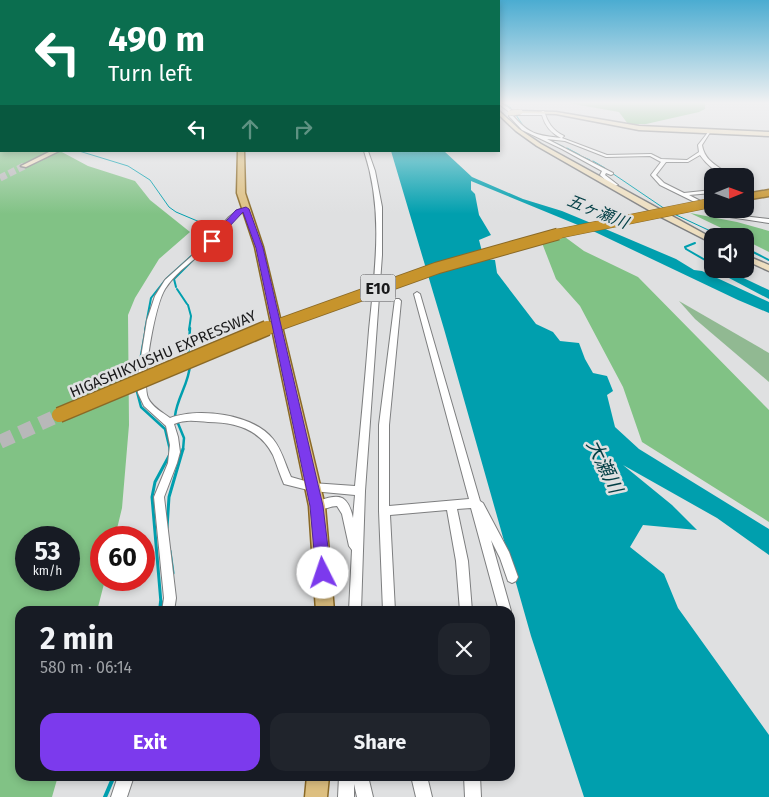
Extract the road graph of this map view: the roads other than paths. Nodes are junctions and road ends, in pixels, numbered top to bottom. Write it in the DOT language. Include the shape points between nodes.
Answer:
graph roads {
  1 [pos="534,140"];
  2 [pos="541,140"];
  3 [pos="546,140"];
  4 [pos="566,140"];
  5 [pos="704,140"];
  6 [pos="541,146"];
  7 [pos="54,152"];
  8 [pos="241,152"];
  9 [pos="366,152"];
  10 [pos="700,154"];
  11 [pos="626,157"];
  12 [pos="662,160"];
  13 [pos="24,166"];
  14 [pos="716,168"];
  15 [pos="654,173"];
  16 [pos="612,186"];
  17 [pos="769,193"];
  18 [pos="685,194"];
  19 [pos="754,196"];
  20 [pos="704,198"];
  21 [pos="704,201"];
  22 [pos="246,209"];
  23 [pos="769,222"];
  24 [pos="704,236"];
  25 [pos="754,260"];
  26 [pos="769,268"];
  27 [pos="417,294"];
  28 [pos="397,301"];
  29 [pos="59,415"];
  30 [pos="169,423"];
  31 [pos="312,488"];
  32 [pos="360,491"];
  33 [pos="476,504"];
  34 [pos="451,505"];
  35 [pos="316,506"];
  36 [pos="384,511"];
  37 [pos="358,552"];
  38 [pos="512,576"];
  39 [pos="169,606"];
  40 [pos="325,606"];
  41 [pos="355,606"];
  42 [pos="388,606"];
  43 [pos="466,606"];
  44 [pos="504,606"];
  45 [pos="124,781"];
  46 [pos="318,781"];
  47 [pos="347,781"];
  48 [pos="361,781"];
  49 [pos="420,781"];
  50 [pos="472,781"];
  51 [pos="119,797"];
  52 [pos="316,797"];
  53 [pos="346,797"];
  54 [pos="364,797"];
  55 [pos="424,797"];
  56 [pos="472,797"];
  1 -- 6 [label="street"];
  2 -- 6 [label="street" via="545,144"];
  3 -- 16 [label="street" via="609,173 602,175 615,185"];
  4 -- 11 [label="street" via="602,155"];
  5 -- 10 [label="street"];
  6 -- 16 [label="street"];
  7 -- 13 [label="street"];
  8 -- 22 [label="main road" via="242,193"];
  9 -- 32 [label="street" via="379,206 379,256"];
  10 -- 12 [label="street" via="688,161"];
  10 -- 14 [label="street"];
  11 -- 12 [label="street" via="651,155"];
  11 -- 15 [label="street" via="653,159"];
  12 -- 15 [label="street" via="664,164"];
  15 -- 18 [label="street" via="658,182"];
  16 -- 24 [label="street"];
  17 -- 19 [label="highway"];
  18 -- 20 [label="street"];
  18 -- 23 [label="street" via="725,215"];
  21 -- 29 [label="highway, HIGASHIKYUSHU EXPRESSWAY / E10, bridge" via="572,230 445,266 272,326"];
  22 -- 30 [label="street" via="238,211 156,297 142,372 142,394 148,408"];
  22 -- 31 [label="main road" via="260,248"];
  25 -- 26 [label="street"];
  27 -- 33 [label="street"];
  28 -- 36 [label="street" via="384,425"];
  30 -- 31 [label="street" via="186,416 242,421 256,428 276,452 288,481"];
  30 -- 39 [label="street" via="175,454 159,497"];
  31 -- 32 [label="street"];
  31 -- 35 [label="main road"];
  32 -- 37 [label="street"];
  33 -- 34 [label="street"];
  33 -- 38 [label="street" via="505,556"];
  33 -- 44 [label="street"];
  34 -- 36 [label="street"];
  34 -- 43 [label="street" via="462,561"];
  35 -- 37 [label="street" via="340,501 347,513"];
  35 -- 40 [label="main road"];
  36 -- 42 [label="street"];
  37 -- 41 [label="street"];
  45 -- 51 [label="street"];
  46 -- 52 [label="main road"];
  47 -- 53 [label="street"];
  48 -- 54 [label="street"];
  49 -- 55 [label="street"];
  50 -- 56 [label="street"];
}
